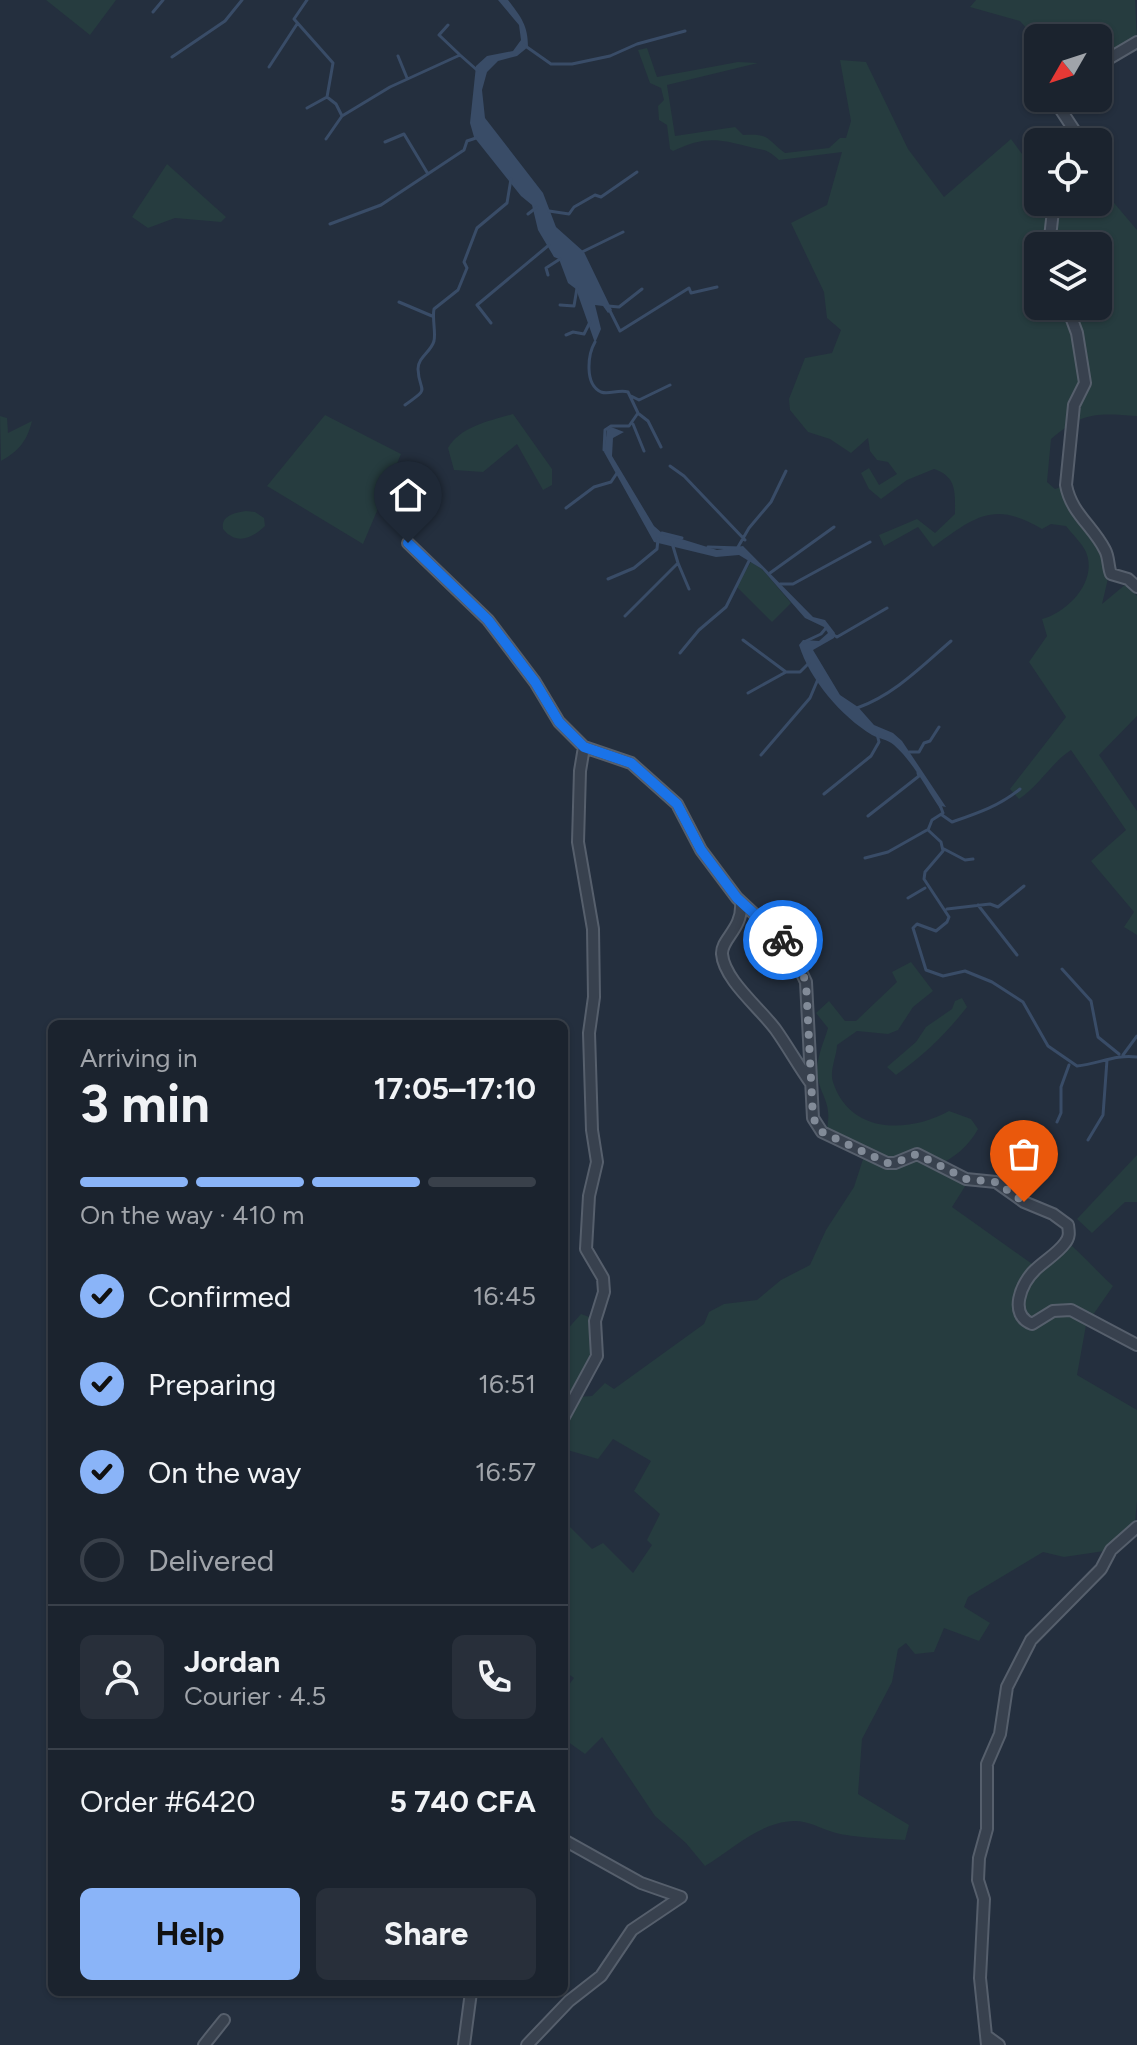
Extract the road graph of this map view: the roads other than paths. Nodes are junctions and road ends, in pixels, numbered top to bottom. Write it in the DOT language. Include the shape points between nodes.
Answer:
graph roads {
  1 [pos="1137,42"];
  2 [pos="1112,57"];
  3 [pos="1072,320"];
  4 [pos="408,543"];
  5 [pos="1137,587"];
  6 [pos="584,747"];
  7 [pos="741,903"];
  8 [pos="810,1082"];
  9 [pos="1137,1345"];
  10 [pos="568,1409"];
  11 [pos="1137,1527"];
  12 [pos="568,1842"];
  13 [pos="470,1996"];
  14 [pos="224,2020"];
  15 [pos="987,2041"];
  16 [pos="204,2045"];
  17 [pos="464,2045"];
  18 [pos="527,2045"];
  19 [pos="999,2045"];
  1 -- 2 [label="street"];
  3 -- 5 [label="street" via="1085,376 1074,405 1068,496 1105,549 1111,574"];
  4 -- 6 [label="street" via="488,620 559,722"];
  6 -- 7 [label="street" via="631,763 677,804 701,850"];
  6 -- 10 [label="street" via="578,842 593,929 589,1033 597,1162 586,1249 603,1278 604,1292 595,1321 599,1350"];
  7 -- 8 [label="street" via="789,946 806,982"];
  7 -- 8 [label="street" via="741,920 723,958 742,994 764,1014"];
  8 -- 9 [label="street" via="813,1118 825,1134 887,1163 917,1154 966,1179 996,1182 1066,1222 1069,1236 1064,1245 1028,1278 1017,1302 1021,1315 1032,1324 1053,1311 1071,1310"];
  11 -- 15 [label="street" via="1031,1640 1007,1687 1000,1734 987,1764 987,1829 978,1880 984,1899 980,1978"];
  12 -- 18 [label="street" via="641,1883 681,1897 632,1930 601,1976"];
  13 -- 17 [label="street"];
  14 -- 16 [label="street"];
  15 -- 19 [label="street"];
}
